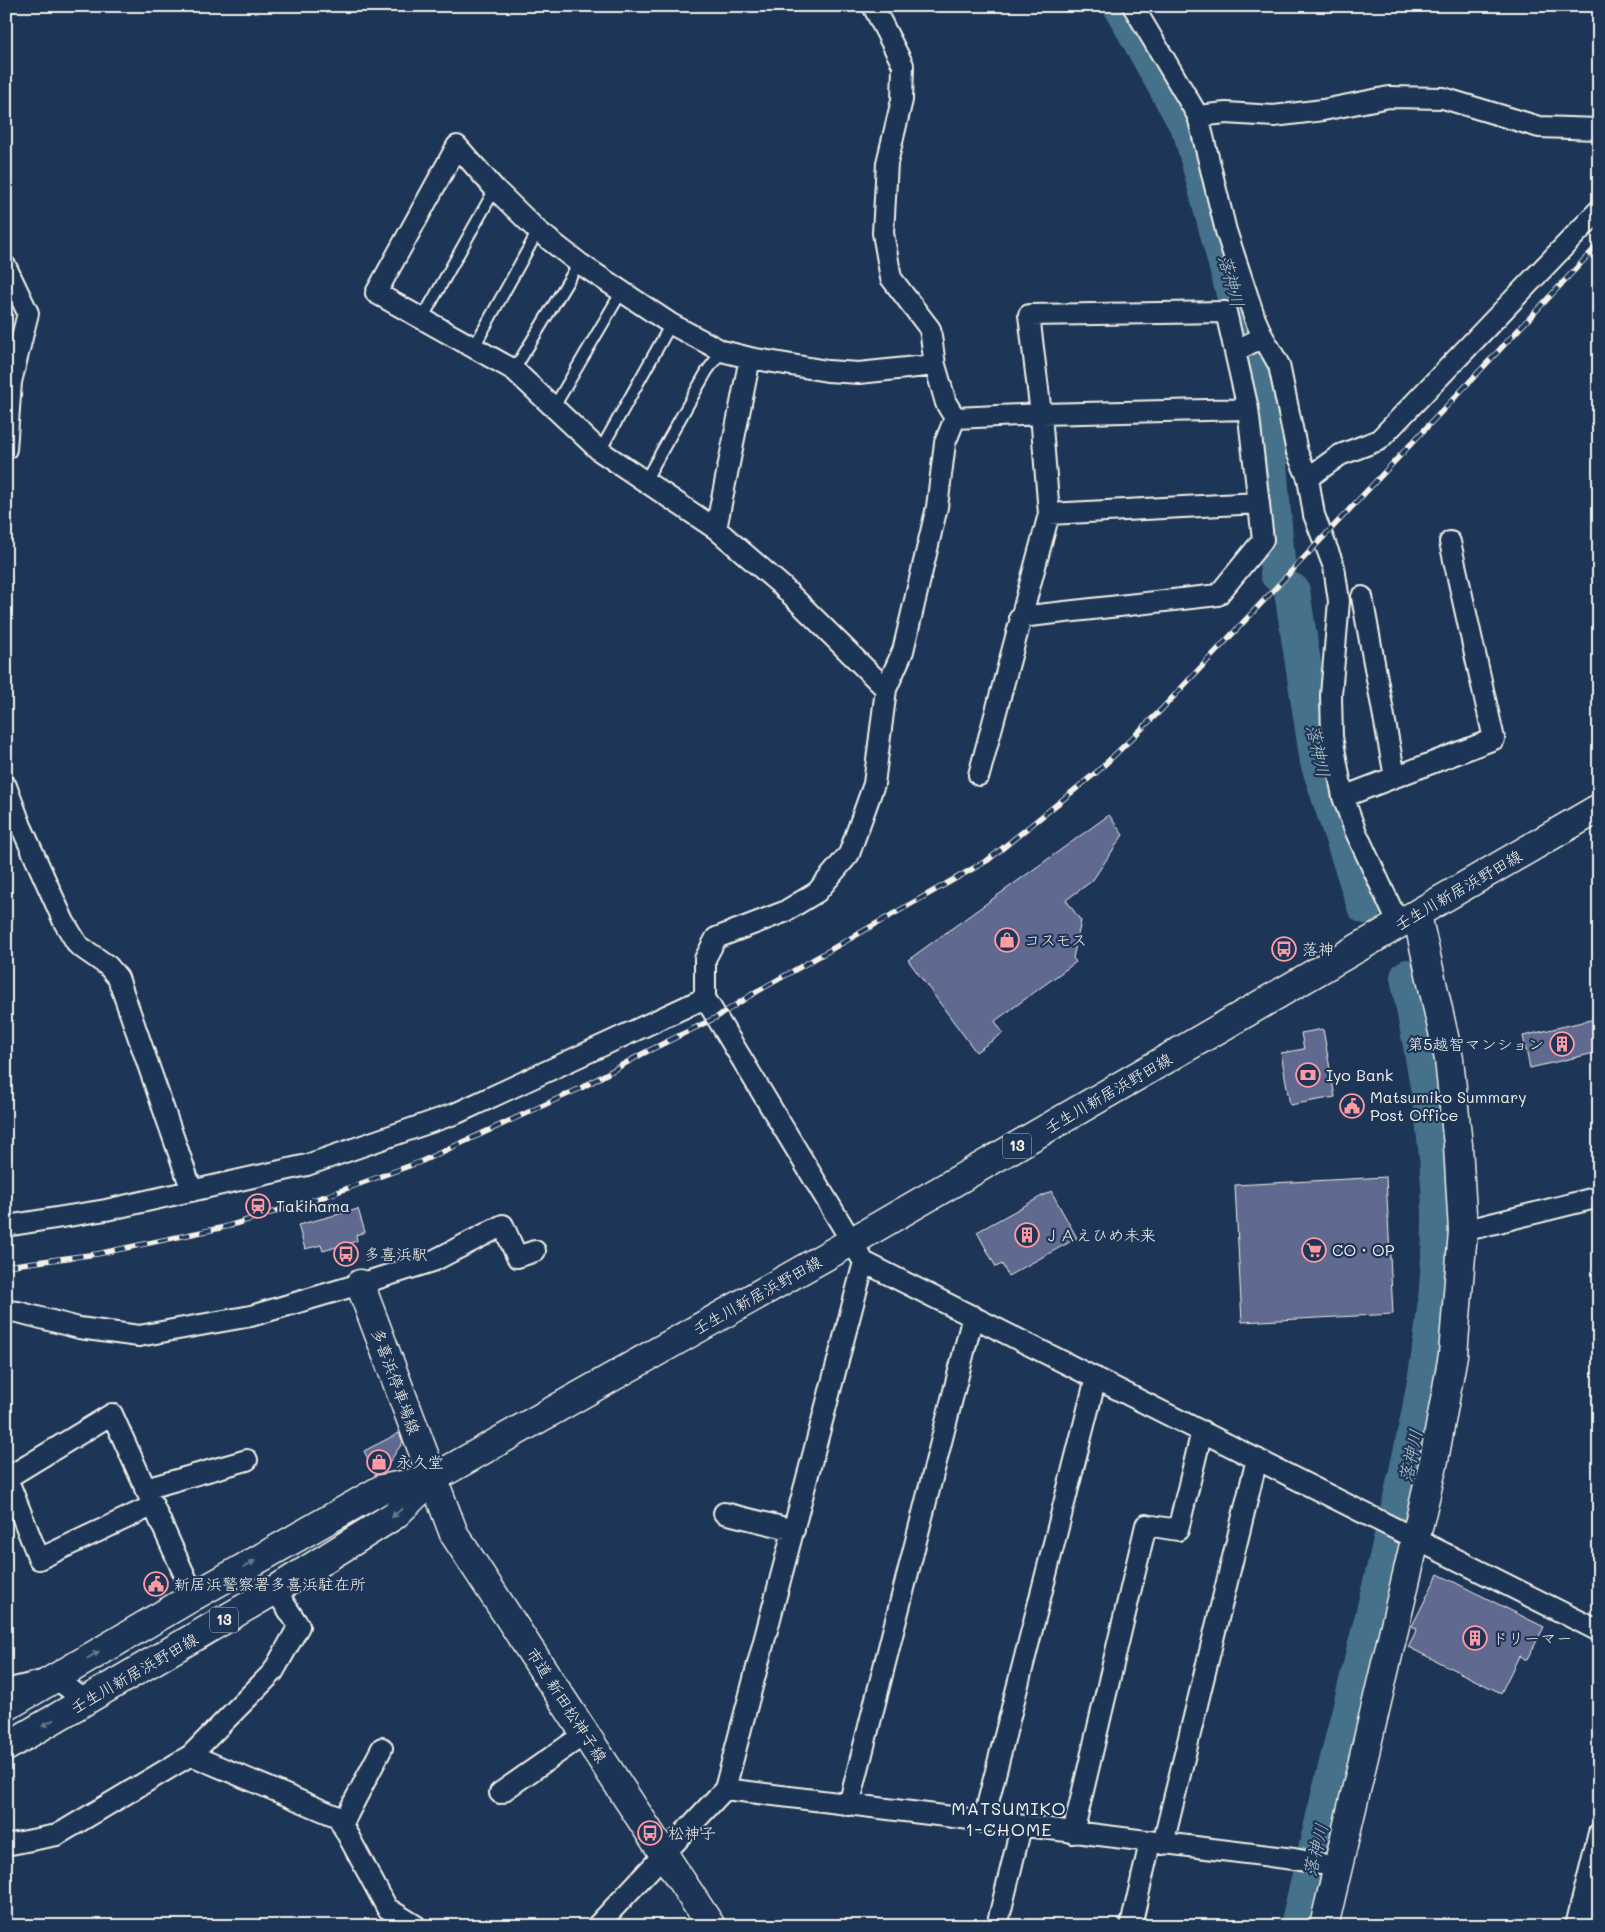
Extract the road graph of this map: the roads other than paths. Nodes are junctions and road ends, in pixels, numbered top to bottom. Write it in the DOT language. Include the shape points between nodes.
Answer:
graph roads {
  1 [pos="873,6"];
  2 [pos="1133,6"];
  3 [pos="1198,116"];
  4 [pos="1599,129"];
  5 [pos="495,189"];
  6 [pos="1599,210"];
  7 [pos="538,231"];
  8 [pos="578,263"];
  9 [pos="6,267"];
  10 [pos="622,291"];
  11 [pos="422,319"];
  12 [pos="671,324"];
  13 [pos="1263,337"];
  14 [pos="474,347"];
  15 [pos="1235,350"];
  16 [pos="722,351"];
  17 [pos="750,358"];
  18 [pos="935,365"];
  19 [pos="514,370"];
  20 [pos="554,407"];
  21 [pos="1248,409"];
  22 [pos="1041,414"];
  23 [pos="955,418"];
  24 [pos="6,448"];
  25 [pos="600,451"];
  26 [pos="1308,478"];
  27 [pos="645,481"];
  28 [pos="1259,503"];
  29 [pos="1049,514"];
  30 [pos="716,529"];
  31 [pos="1450,542"];
  32 [pos="1362,597"];
  33 [pos="1020,616"];
  34 [pos="886,689"];
  35 [pos="980,775"];
  36 [pos="1395,777"];
  37 [pos="6,786"];
  38 [pos="1343,796"];
  39 [pos="1599,808"];
  40 [pos="1408,920"];
  41 [pos="704,998"];
  42 [pos="192,1191"];
  43 [pos="1599,1198"];
  44 [pos="6,1226"];
  45 [pos="1463,1230"];
  46 [pos="534,1251"];
  47 [pos="858,1252"];
  48 [pos="360,1284"];
  49 [pos="6,1311"];
  50 [pos="973,1316"];
  51 [pos="1096,1378"];
  52 [pos="1202,1431"];
  53 [pos="1257,1459"];
  54 [pos="247,1460"];
  55 [pos="432,1478"];
  56 [pos="148,1497"];
  57 [pos="724,1513"];
  58 [pos="794,1530"];
  59 [pos="1410,1536"];
  60 [pos="274,1590"];
  61 [pos="194,1596"];
  62 [pos="1599,1632"];
  63 [pos="55,1678"];
  64 [pos="6,1690"];
  65 [pos="86,1701"];
  66 [pos="6,1707"];
  67 [pos="586,1733"];
  68 [pos="6,1746"];
  69 [pos="382,1748"];
  70 [pos="191,1755"];
  71 [pos="725,1790"];
  72 [pos="500,1792"];
  73 [pos="848,1805"];
  74 [pos="983,1822"];
  75 [pos="342,1825"];
  76 [pos="1021,1827"];
  77 [pos="1073,1833"];
  78 [pos="1599,1833"];
  79 [pos="1156,1844"];
  80 [pos="6,1845"];
  81 [pos="663,1854"];
  82 [pos="1334,1866"];
  83 [pos="1590,1908"];
  84 [pos="416,1926"];
  85 [pos="597,1926"];
  86 [pos="711,1926"];
  87 [pos="997,1926"];
  88 [pos="1131,1926"];
  89 [pos="1324,1926"];
  90 [pos="1576,1926"];
  1 -- 18 [label="street" via="903,65 902,100 888,163 883,233 891,278 930,329"];
  2 -- 3 [label="street"];
  3 -- 4 [label="street" via="1226,113 1274,116 1388,97 1443,98 1539,127"];
  3 -- 13 [label="street" via="1226,231"];
  5 -- 7 [label="street"];
  5 -- 11 [label="lane"];
  5 -- 11 [label="street" via="456,146 376,293"];
  6 -- 26 [label="street" via="1379,440 1340,455"];
  7 -- 8 [label="street"];
  7 -- 14 [label="lane"];
  8 -- 10 [label="street"];
  8 -- 19 [label="lane"];
  9 -- 24 [label="street" via="28,313 11,382"];
  10 -- 12 [label="street"];
  10 -- 20 [label="lane"];
  11 -- 14 [label="street"];
  12 -- 16 [label="street"];
  12 -- 25 [label="lane"];
  13 -- 15 [label="street"];
  13 -- 26 [label="street" via="1279,365 1296,452"];
  14 -- 19 [label="street"];
  15 -- 21 [label="street"];
  15 -- 22 [label="street" via="1226,312 1029,315"];
  16 -- 17 [label="street"];
  16 -- 27 [label="lane" via="707,371"];
  17 -- 18 [label="street" via="826,371 859,373"];
  17 -- 30 [label="street"];
  18 -- 23 [label="street" via="946,403"];
  19 -- 20 [label="street"];
  20 -- 25 [label="street"];
  21 -- 22 [label="street"];
  21 -- 28 [label="street"];
  22 -- 23 [label="street"];
  22 -- 29 [label="street"];
  23 -- 34 [label="street" via="945,443 937,507 903,651"];
  25 -- 27 [label="street"];
  26 -- 38 [label="street" via="1314,515 1334,567 1340,601 1331,694 1332,737"];
  27 -- 30 [label="street"];
  28 -- 29 [label="street"];
  28 -- 33 [label="street" via="1263,540 1218,595"];
  29 -- 33 [label="street"];
  30 -- 34 [label="street" via="782,586"];
  31 -- 36 [label="street" via="1494,739"];
  32 -- 36 [label="street"];
  33 -- 35 [label="street"];
  34 -- 41 [label="street" via="874,784 849,854 817,892 784,912 716,938 705,959"];
  36 -- 38 [label="street"];
  37 -- 42 [label="street" via="64,922 78,945 108,966 118,978"];
  38 -- 40 [label="street" via="1355,830"];
  39 -- 40 [label="main road, 壬生川新居浜野田線 / 13"];
  40 -- 45 [label="main road" via="1449,1060"];
  40 -- 47 [label="main road, 壬生川新居浜野田線 / 13"];
  41 -- 42 [label="street" via="457,1113 307,1165"];
  41 -- 47 [label="street"];
  42 -- 44 [label="street" via="106,1210"];
  43 -- 45 [label="street"];
  45 -- 59 [label="main road" via="1453,1355 1434,1460"];
  46 -- 48 [label="street" via="517,1257 503,1225 432,1261"];
  47 -- 50 [label="street"];
  47 -- 55 [label="main road, 壬生川新居浜野田線 / 13"];
  47 -- 58 [label="street"];
  48 -- 49 [label="street" via="251,1316 139,1336 79,1328"];
  48 -- 55 [label="main road, 多喜浜停車場線"];
  50 -- 51 [label="street"];
  50 -- 73 [label="street"];
  51 -- 52 [label="street"];
  51 -- 74 [label="street"];
  52 -- 53 [label="street"];
  52 -- 77 [label="street" via="1178,1530 1146,1525"];
  53 -- 59 [label="street"];
  53 -- 79 [label="street"];
  54 -- 56 [label="street"];
  55 -- 60 [label="main road, 壬生川新居浜野田線 / 13, one-way" via="395,1515"];
  61 -- 55 [label="main road, 壬生川新居浜野田線 / 13, one-way" via="382,1489"];
  55 -- 67 [label="main road, 市道 新田松神子線" via="454,1534"];
  56 -- 56 [label="street" via="112,1414 7,1478 39,1559"];
  56 -- 61 [label="street"];
  57 -- 58 [label="street"];
  58 -- 71 [label="street"];
  59 -- 62 [label="street"];
  59 -- 82 [label="main road"];
  60 -- 65 [label="main road, 壬生川新居浜野田線 / 13"];
  60 -- 70 [label="street" via="299,1626 273,1672"];
  63 -- 61 [label="main road, 壬生川新居浜野田線 / 13, one-way"];
  63 -- 64 [label="street"];
  63 -- 65 [label="street"];
  63 -- 66 [label="main road, 壬生川新居浜野田線 / 13"];
  65 -- 68 [label="main road, 壬生川新居浜野田線 / 13, one-way"];
  67 -- 72 [label="street"];
  67 -- 81 [label="main road, 市道 新田松神子線"];
  69 -- 75 [label="street"];
  70 -- 75 [label="street" via="338,1817"];
  70 -- 80 [label="street" via="57,1835"];
  71 -- 73 [label="street"];
  71 -- 81 [label="street"];
  73 -- 74 [label="street"];
  74 -- 76 [label="street"];
  75 -- 84 [label="street" via="387,1908"];
  76 -- 77 [label="street"];
  76 -- 87 [label="street"];
  77 -- 79 [label="street"];
  78 -- 83 [label="street"];
  79 -- 82 [label="street"];
  79 -- 88 [label="street"];
  81 -- 85 [label="street"];
  81 -- 86 [label="main road, 市道 新田松神子線"];
  82 -- 89 [label="main road"];
  83 -- 90 [label="street"];
}
